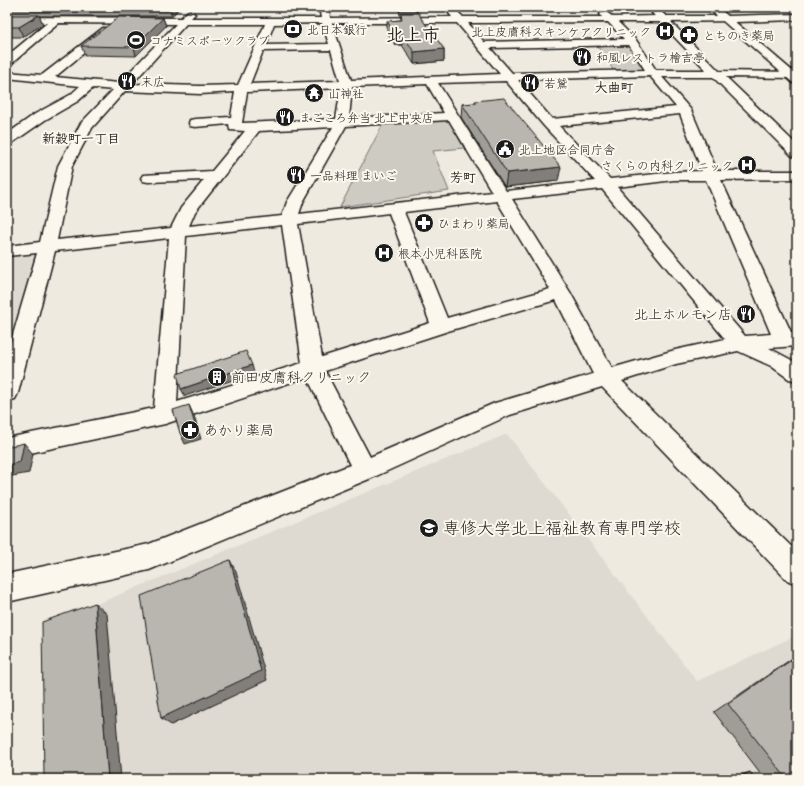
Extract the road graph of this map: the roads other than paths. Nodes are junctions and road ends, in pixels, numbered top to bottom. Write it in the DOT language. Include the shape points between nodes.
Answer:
graph roads {
  1 [pos="197,7"];
  2 [pos="448,7"];
  3 [pos="599,7"];
  4 [pos="652,7"];
  5 [pos="712,7"];
  6 [pos="325,13"];
  7 [pos="457,13"];
  8 [pos="797,18"];
  9 [pos="611,19"];
  10 [pos="662,19"];
  11 [pos="726,19"];
  12 [pos="7,20"];
  13 [pos="57,20"];
  14 [pos="271,20"];
  15 [pos="118,21"];
  16 [pos="184,21"];
  17 [pos="632,42"];
  18 [pos="14,45"];
  19 [pos="28,45"];
  20 [pos="482,45"];
  21 [pos="335,47"];
  22 [pos="259,48"];
  23 [pos="7,62"];
  24 [pos="653,73"];
  25 [pos="7,74"];
  26 [pos="716,74"];
  27 [pos="508,77"];
  28 [pos="794,77"];
  29 [pos="46,78"];
  30 [pos="431,81"];
  31 [pos="91,83"];
  32 [pos="347,84"];
  33 [pos="121,86"];
  34 [pos="242,89"];
  35 [pos="685,110"];
  36 [pos="453,116"];
  37 [pos="236,120"];
  38 [pos="342,122"];
  39 [pos="195,123"];
  40 [pos="549,123"];
  41 [pos="255,127"];
  42 [pos="7,140"];
  43 [pos="797,153"];
  44 [pos="216,175"];
  45 [pos="710,175"];
  46 [pos="797,176"];
  47 [pos="148,178"];
  48 [pos="606,184"];
  49 [pos="502,196"];
  50 [pos="395,208"];
  51 [pos="289,219"];
  52 [pos="178,231"];
  53 [pos="47,247"];
  54 [pos="7,251"];
  55 [pos="561,292"];
  56 [pos="442,326"];
  57 [pos="791,339"];
  58 [pos="740,343"];
  59 [pos="313,368"];
  60 [pos="797,373"];
  61 [pos="606,378"];
  62 [pos="7,393"];
  63 [pos="165,415"];
  64 [pos="7,448"];
  65 [pos="365,470"];
  66 [pos="797,571"];
  67 [pos="7,588"];
  1 -- 16 [label="street"];
  2 -- 7 [label="street"];
  2 -- 7 [label="street"];
  3 -- 9 [label="street"];
  4 -- 10 [label="street"];
  5 -- 11 [label="street"];
  6 -- 7 [label="street"];
  6 -- 14 [label="street"];
  6 -- 21 [label="street"];
  7 -- 9 [label="street"];
  7 -- 20 [label="street"];
  8 -- 11 [label="street"];
  9 -- 10 [label="street"];
  9 -- 17 [label="street"];
  10 -- 11 [label="street"];
  10 -- 26 [label="street"];
  11 -- 28 [label="street"];
  12 -- 13 [label="street"];
  13 -- 15 [label="street"];
  13 -- 19 [label="street"];
  14 -- 16 [label="street"];
  14 -- 22 [label="street"];
  15 -- 16 [label="street"];
  15 -- 29 [label="street"];
  16 -- 33 [label="street"];
  17 -- 20 [label="street"];
  17 -- 24 [label="street"];
  18 -- 19 [label="street"];
  19 -- 23 [label="street"];
  20 -- 27 [label="street"];
  21 -- 22 [label="street"];
  21 -- 32 [label="street"];
  22 -- 34 [label="street"];
  24 -- 26 [label="street"];
  24 -- 27 [label="street"];
  24 -- 35 [label="street"];
  25 -- 29 [label="street"];
  26 -- 28 [label="street"];
  26 -- 43 [label="street"];
  27 -- 30 [label="street"];
  27 -- 40 [label="street"];
  29 -- 31 [label="street"];
  30 -- 32 [label="street"];
  30 -- 36 [label="street"];
  31 -- 33 [label="street"];
  31 -- 42 [label="street" via="74,98"];
  32 -- 34 [label="street"];
  32 -- 38 [label="street"];
  33 -- 34 [label="street" via="200,90"];
  33 -- 53 [label="street" via="86,126 64,166"];
  34 -- 37 [label="street"];
  35 -- 40 [label="street"];
  35 -- 45 [label="street"];
  36 -- 38 [label="street"];
  36 -- 49 [label="street"];
  37 -- 39 [label="street"];
  37 -- 41 [label="street" via="235,127"];
  38 -- 41 [label="street"];
  38 -- 51 [label="street" via="295,202"];
  40 -- 48 [label="street"];
  41 -- 44 [label="street"];
  44 -- 47 [label="street"];
  44 -- 52 [label="street" via="186,211"];
  45 -- 46 [label="street"];
  45 -- 48 [label="street" via="674,176"];
  45 -- 57 [label="street"];
  48 -- 49 [label="street"];
  48 -- 58 [label="street"];
  49 -- 50 [label="street"];
  49 -- 55 [label="street"];
  50 -- 51 [label="street"];
  50 -- 56 [label="street"];
  51 -- 52 [label="street"];
  51 -- 59 [label="street"];
  52 -- 53 [label="street"];
  52 -- 63 [label="street"];
  53 -- 54 [label="street"];
  53 -- 62 [label="street"];
  55 -- 56 [label="street"];
  55 -- 61 [label="street"];
  56 -- 59 [label="street"];
  57 -- 58 [label="street"];
  58 -- 60 [label="street"];
  58 -- 61 [label="street" via="674,357"];
  59 -- 63 [label="street"];
  59 -- 65 [label="street"];
  61 -- 65 [label="street" via="503,409"];
  61 -- 66 [label="street"];
  63 -- 64 [label="street"];
  65 -- 67 [label="street" via="149,557"];
}
